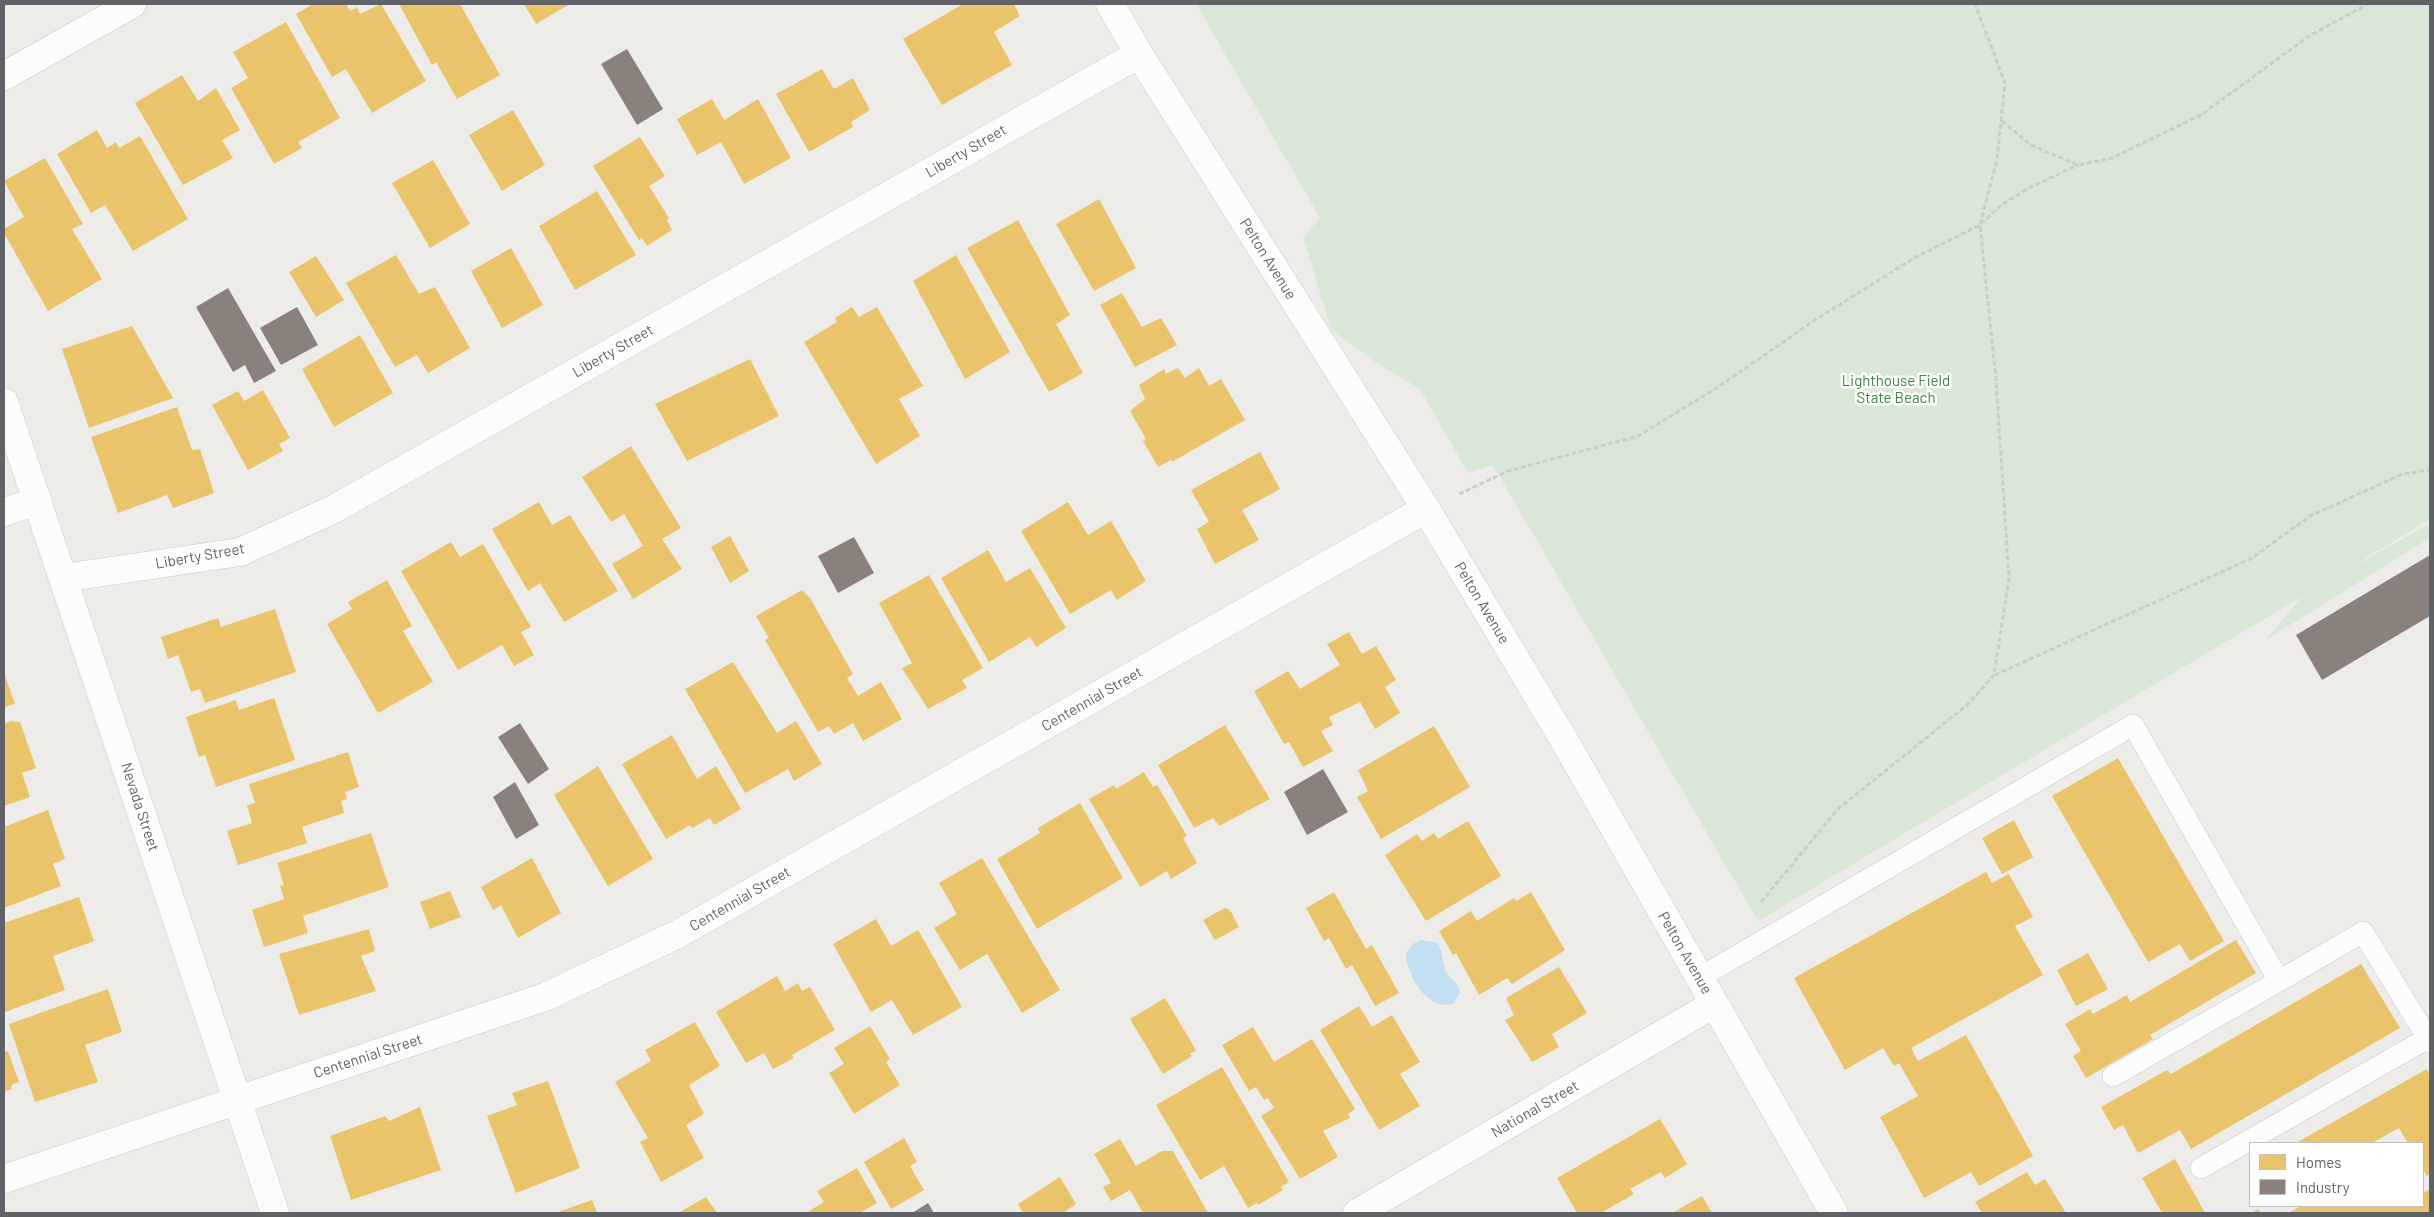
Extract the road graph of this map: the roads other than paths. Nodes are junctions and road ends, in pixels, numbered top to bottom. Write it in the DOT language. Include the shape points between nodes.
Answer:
graph roads {
  1 [pos="132,4"];
  2 [pos="1110,4"];
  3 [pos="1139,54"];
  4 [pos="4,76"];
  5 [pos="4,402"];
  6 [pos="38,500"];
  7 [pos="1426,509"];
  8 [pos="4,512"];
  9 [pos="63,578"];
  10 [pos="1699,978"];
  11 [pos="2279,981"];
  12 [pos="1714,1004"];
  13 [pos="2429,1040"];
  14 [pos="2113,1076"];
  15 [pos="237,1099"];
  16 [pos="2201,1168"];
  17 [pos="4,1179"];
  18 [pos="276,1213"];
  19 [pos="1357,1213"];
  20 [pos="1834,1213"];
  1 -- 4 [label="street"];
  2 -- 3 [label="street, Pelton Avenue"];
  3 -- 7 [label="street, Pelton Avenue"];
  3 -- 9 [label="street, Liberty Street" via="334,509 240,552"];
  5 -- 6 [label="street, Nevada Street"];
  6 -- 8 [label="street"];
  6 -- 9 [label="street, Nevada Street"];
  7 -- 10 [label="street, Pelton Avenue" via="1564,740"];
  7 -- 15 [label="street, Centennial Street" via="678,934 545,997"];
  9 -- 15 [label="street, Nevada Street"];
  10 -- 11 [label="lane" via="2133,724"];
  10 -- 12 [label="street, Pelton Avenue"];
  11 -- 13 [label="lane" via="2363,932"];
  11 -- 14 [label="lane"];
  12 -- 19 [label="street, National Street"];
  12 -- 20 [label="street, Pelton Avenue"];
  13 -- 16 [label="lane"];
  15 -- 17 [label="street, Centennial Street"];
  15 -- 18 [label="street, Nevada Street"];
}
